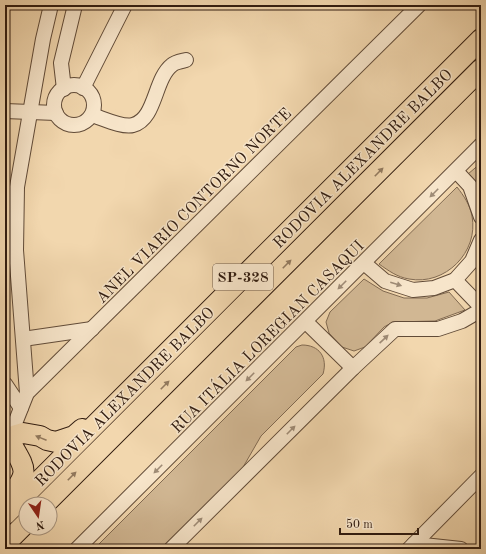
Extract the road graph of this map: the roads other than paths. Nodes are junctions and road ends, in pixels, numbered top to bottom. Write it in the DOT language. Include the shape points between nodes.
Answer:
graph roads {
  1 [pos="51,5"];
  2 [pos="75,5"];
  3 [pos="125,5"];
  4 [pos="419,5"];
  5 [pos="481,38"];
  6 [pos="186,60"];
  7 [pos="481,69"];
  8 [pos="83,88"];
  9 [pos="64,89"];
  10 [pos="5,111"];
  11 [pos="30,113"];
  12 [pos="56,113"];
  13 [pos="92,115"];
  14 [pos="481,146"];
  15 [pos="456,171"];
  16 [pos="481,217"];
  17 [pos="481,240"];
  18 [pos="364,263"];
  19 [pos="477,265"];
  20 [pos="455,280"];
  21 [pos="481,307"];
  22 [pos="481,310"];
  23 [pos="306,322"];
  24 [pos="92,329"];
  25 [pos="23,339"];
  26 [pos="181,339"];
  27 [pos="353,368"];
  28 [pos="5,384"];
  29 [pos="27,393"];
  30 [pos="21,408"];
  31 [pos="7,443"];
  32 [pos="481,476"];
  33 [pos="53,496"];
  34 [pos="5,502"];
  35 [pos="5,515"];
  36 [pos="18,531"];
  37 [pos="5,544"];
  38 [pos="411,547"];
  39 [pos="77,549"];
  40 [pos="171,549"];
  41 [pos="461,549"];
  1 -- 11 [label="street"];
  2 -- 9 [label="street" via="61,63"];
  3 -- 8 [label="street"];
  4 -- 24 [label="street, ANEL VIARIO CONTORNO NORTE"];
  5 -- 26 [label="highway, RODOVIA ALEXANDRE BALBO / SP-328"];
  6 -- 13 [label="street" via="172,64 163,76 147,117 133,125 118,124"];
  33 -- 7 [label="highway, RODOVIA ALEXANDRE BALBO / SP-328, one-way"];
  8 -- 9 [label="street" via="70,86"];
  8 -- 13 [label="street" via="94,102"];
  9 -- 12 [label="street" via="54,102"];
  10 -- 11 [label="street"];
  11 -- 12 [label="street"];
  11 -- 25 [label="street" via="17,187 16,250"];
  12 -- 13 [label="street" via="64,123 76,125 88,120"];
  14 -- 15 [label="street, RUA ITÁLIA LOREGIAN CASAQUI"];
  15 -- 16 [label="street" via="470,186"];
  15 -- 18 [label="street, RUA ITÁLIA LOREGIAN CASAQUI, one-way"];
  17 -- 19 [label="street"];
  18 -- 20 [label="street, one-way" via="385,281 413,290 434,288"];
  18 -- 23 [label="street, RUA ITÁLIA LOREGIAN CASAQUI, one-way"];
  19 -- 20 [label="street"];
  20 -- 21 [label="street"];
  27 -- 22 [label="street, one-way" via="395,329 438,329 462,321"];
  23 -- 27 [label="street"];
  23 -- 39 [label="street, RUA ITÁLIA LOREGIAN CASAQUI, one-way"];
  24 -- 25 [label="street"];
  24 -- 29 [label="street, ANEL VIARIO CONTORNO NORTE"];
  25 -- 29 [label="street"];
  26 -- 31 [label="highway, one-way" via="74,436 56,442 23,433 16,435"];
  26 -- 35 [label="highway, RODOVIA ALEXANDRE BALBO / SP-328"];
  40 -- 27 [label="street, one-way"];
  28 -- 30 [label="street"];
  29 -- 30 [label="street, ANEL VIARIO CONTORNO NORTE"];
  30 -- 31 [label="street, ANEL VIARIO CONTORNO NORTE"];
  31 -- 34 [label="highway" via="24,468 18,487"];
  32 -- 38 [label="street"];
  36 -- 37 [label="highway"];
  38 -- 41 [label="street"];
}
